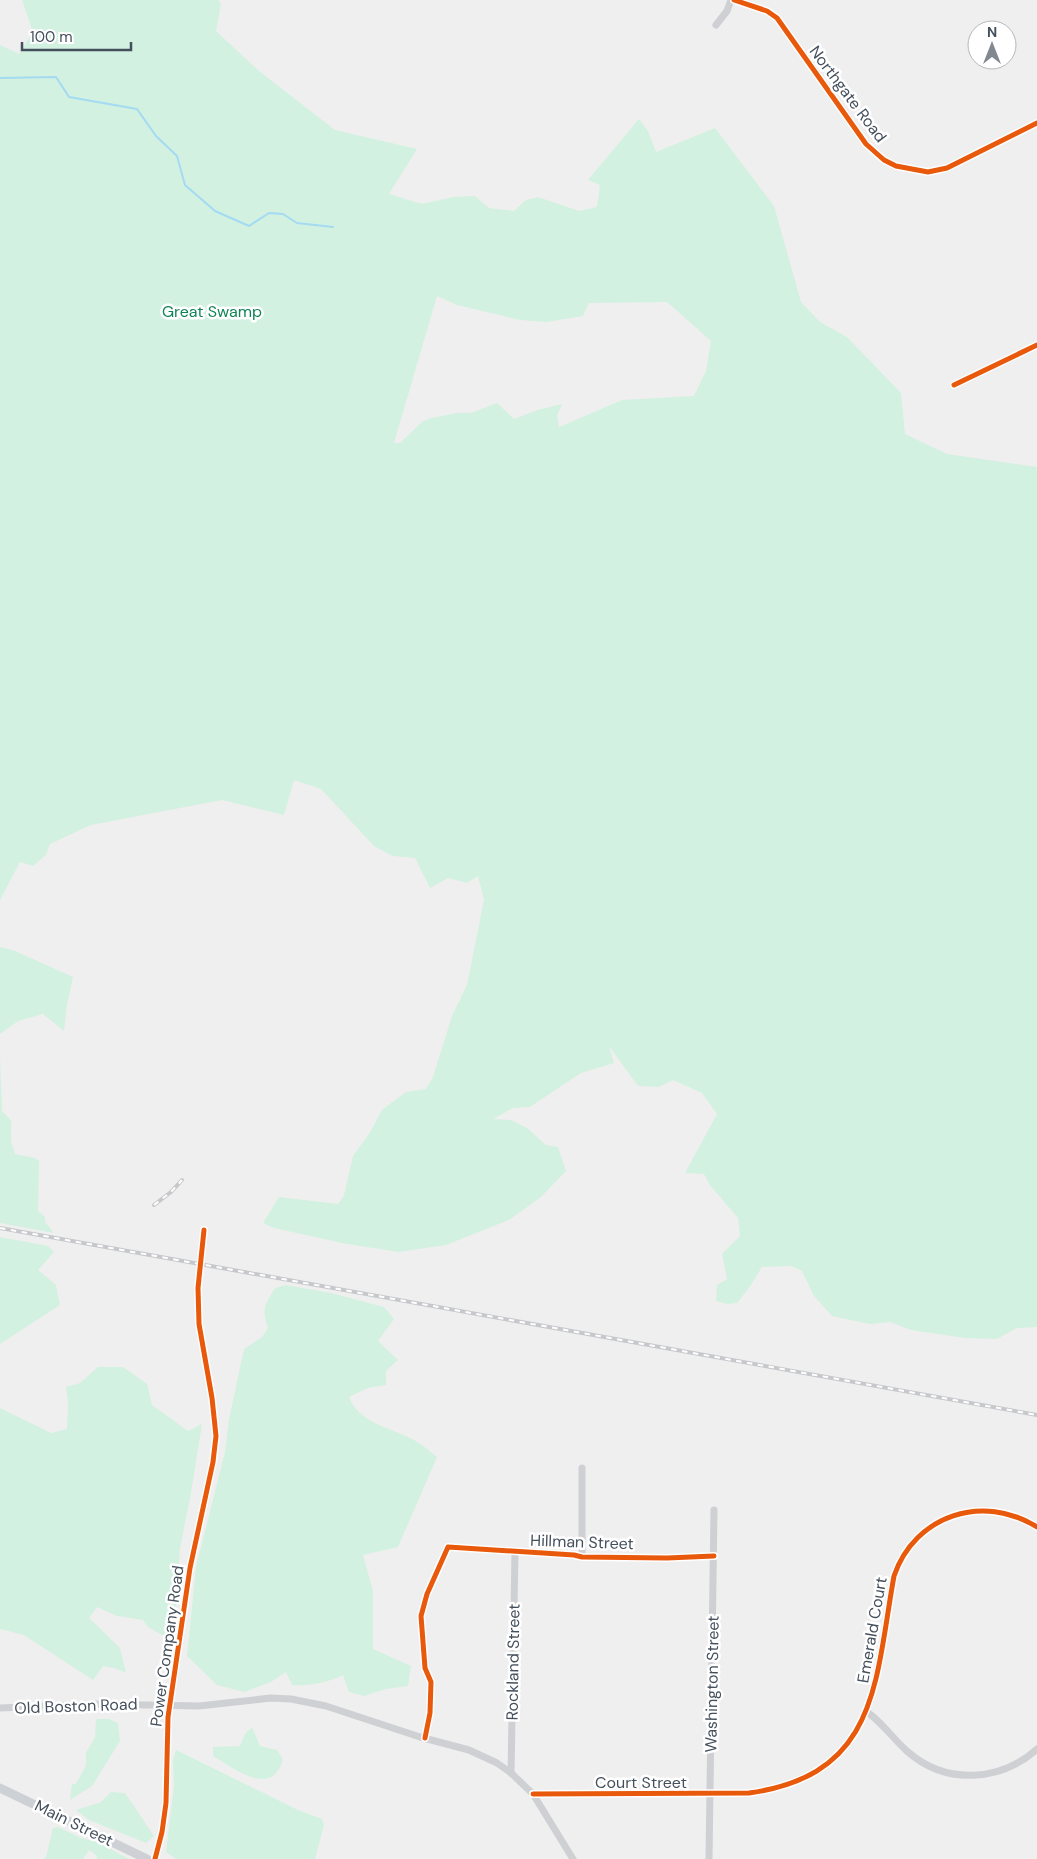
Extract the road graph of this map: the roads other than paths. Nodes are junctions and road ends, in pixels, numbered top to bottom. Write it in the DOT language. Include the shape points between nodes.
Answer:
graph roads {
  1 [pos="733,0"];
  2 [pos="716,25"];
  3 [pos="1037,123"];
  4 [pos="1037,345"];
  5 [pos="954,385"];
  6 [pos="204,1230"];
  7 [pos="582,1468"];
  8 [pos="714,1510"];
  9 [pos="1037,1527"];
  10 [pos="515,1552"];
  11 [pos="714,1556"];
  12 [pos="582,1557"];
  13 [pos="170,1705"];
  14 [pos="0,1708"];
  15 [pos="867,1712"];
  16 [pos="425,1738"];
  17 [pos="1037,1748"];
  18 [pos="511,1773"];
  19 [pos="0,1788"];
  20 [pos="749,1793"];
  21 [pos="533,1794"];
  22 [pos="710,1794"];
  23 [pos="147,1859"];
  24 [pos="155,1859"];
  25 [pos="573,1859"];
  26 [pos="709,1859"];
  1 -- 2 [label="street"];
  1 -- 3 [label="street, Northgate Road" via="767,11 777,18 866,144 896,166 928,172 947,168"];
  4 -- 5 [label="street"];
  6 -- 13 [label="street, Power Company Road" via="198,1288 199,1324 216,1436 190,1568"];
  7 -- 12 [label="street"];
  8 -- 11 [label="street, Washington Street"];
  9 -- 15 [label="street, Emerald Court" via="1014,1515 993,1511 961,1512 926,1530 917,1539 894,1576"];
  10 -- 12 [label="street, Hillman Street"];
  10 -- 16 [label="street, Hillman Street" via="448,1546 421,1616 425,1668 431,1682"];
  10 -- 18 [label="street, Rockland Street"];
  11 -- 12 [label="street, Hillman Street"];
  11 -- 22 [label="street, Washington Street"];
  13 -- 14 [label="street, Old Boston Road"];
  13 -- 16 [label="street, Old Boston Road" via="291,1699 326,1706"];
  13 -- 24 [label="street, Power Company Road" via="166,1736 166,1803"];
  15 -- 17 [label="street" via="917,1758 955,1775 975,1776 999,1771 1020,1762"];
  15 -- 20 [label="street, Emerald Court" via="849,1742 822,1769 796,1783"];
  16 -- 18 [label="street, Old Boston Road" via="469,1750"];
  18 -- 21 [label="street, Old Boston Road"];
  19 -- 23 [label="main road, Main Street"];
  20 -- 22 [label="street, Court Street"];
  21 -- 22 [label="street, Court Street"];
  21 -- 25 [label="street, Old Boston Road"];
  22 -- 26 [label="street, Washington Street"];
}
